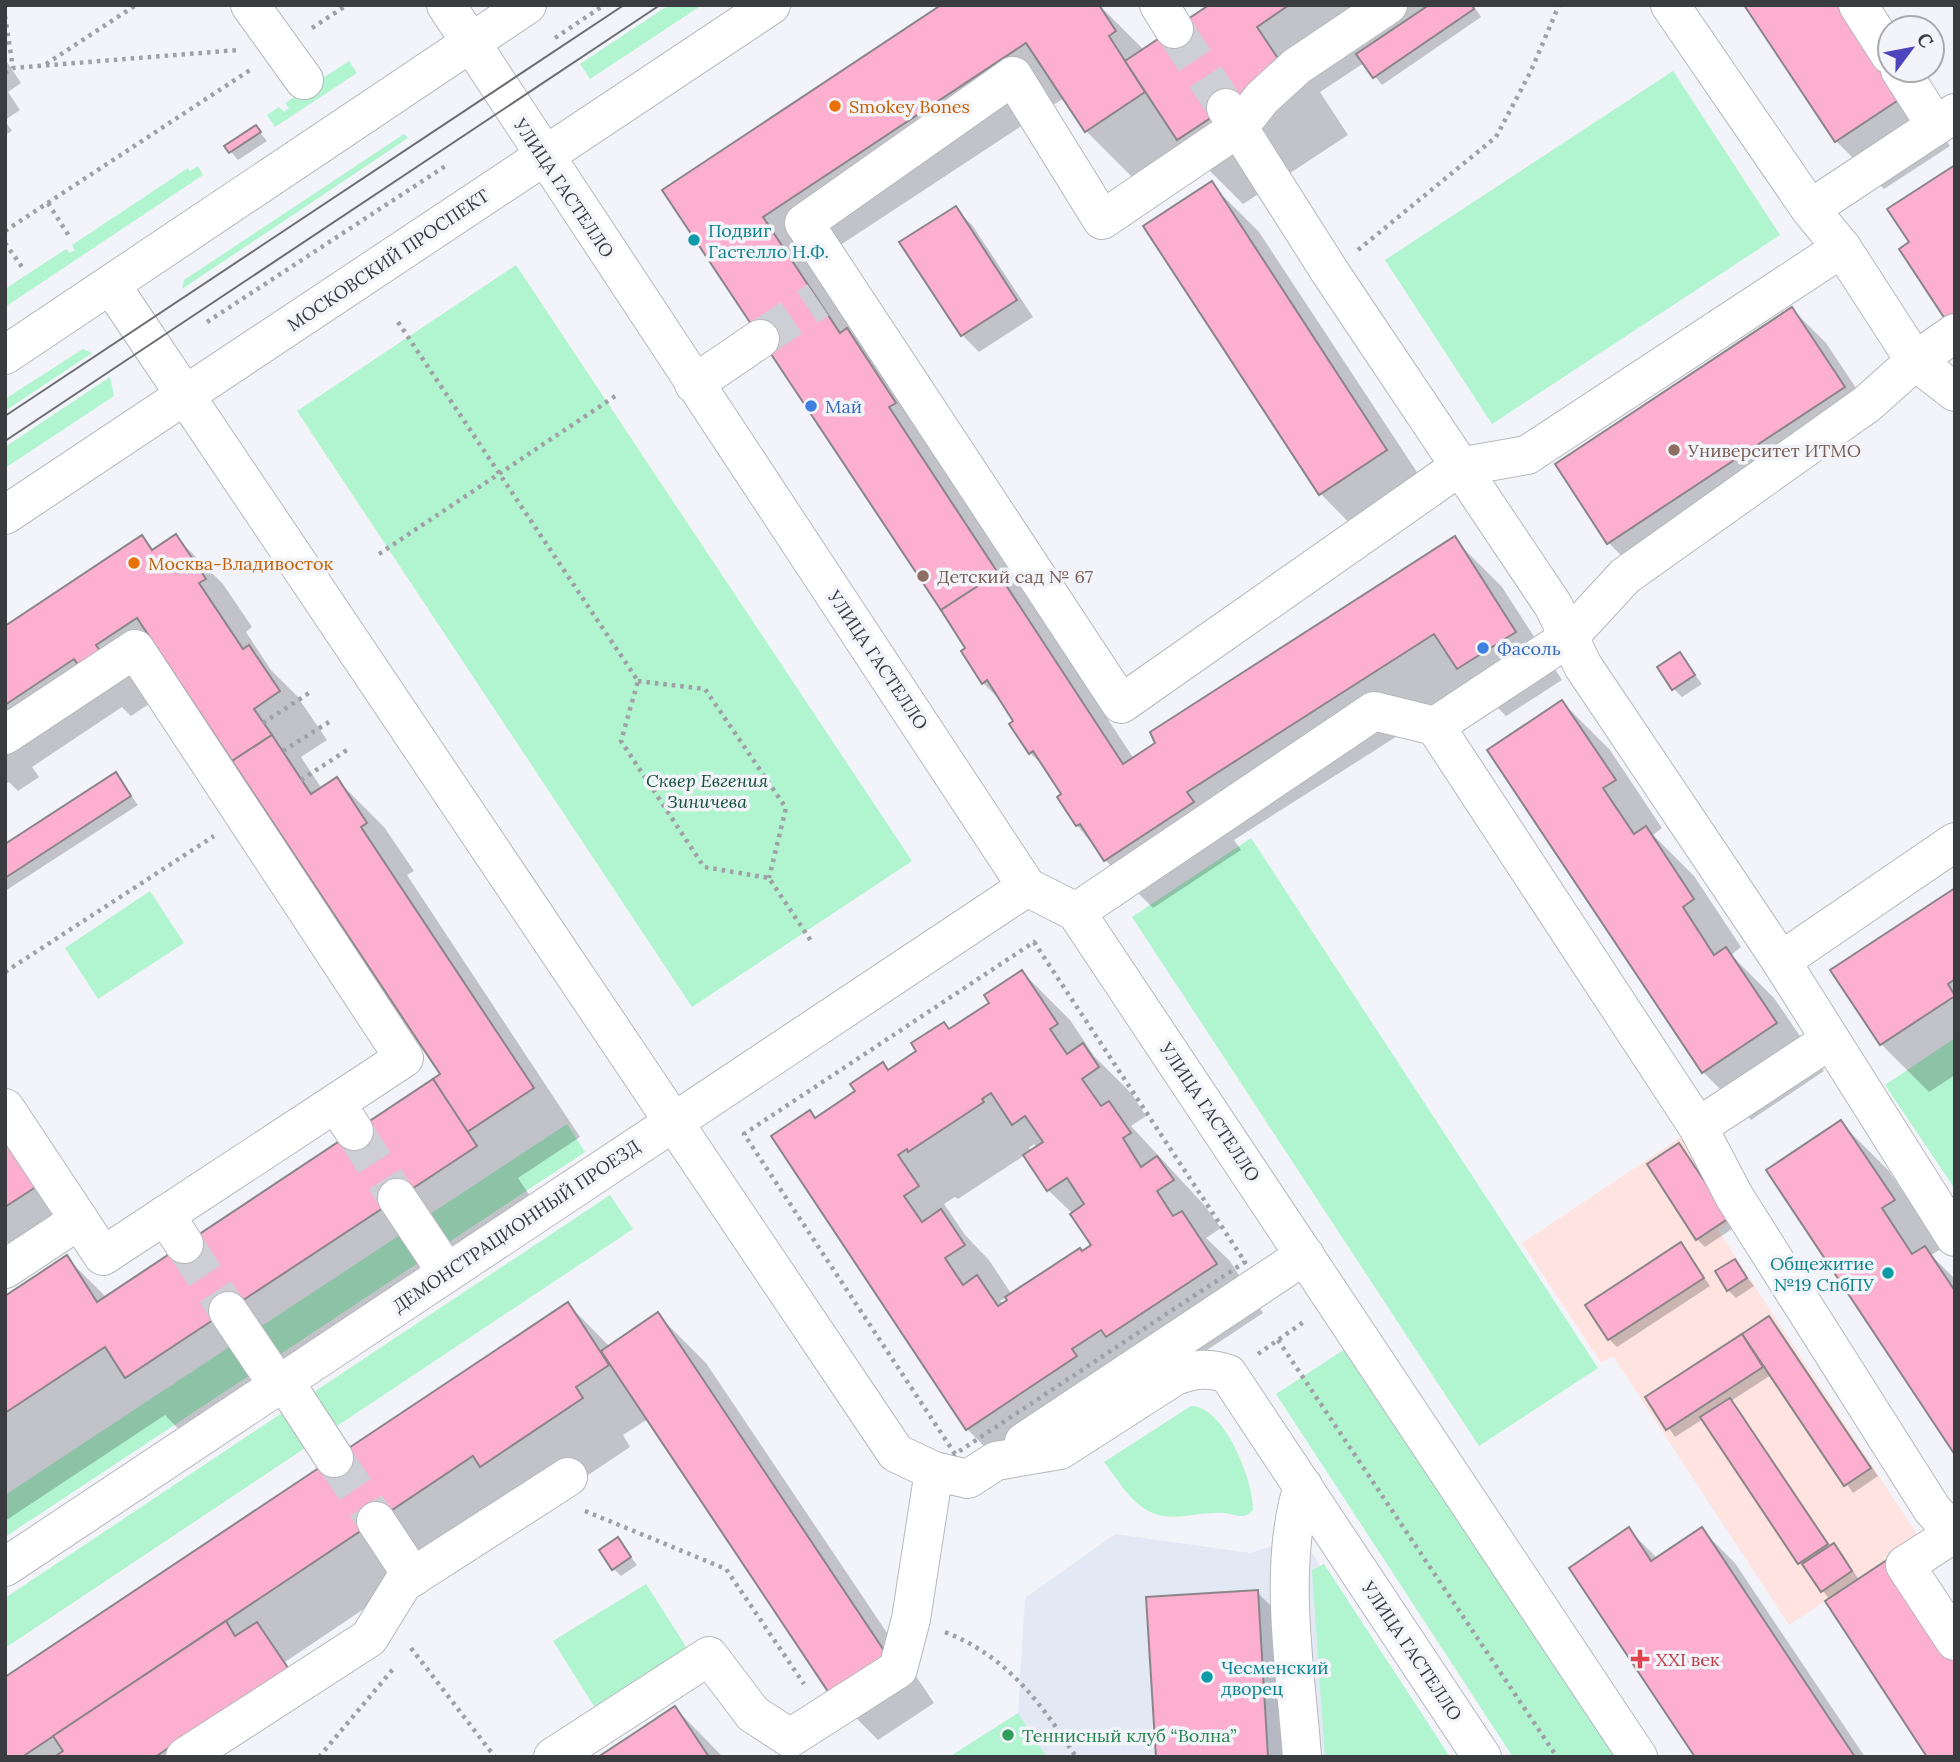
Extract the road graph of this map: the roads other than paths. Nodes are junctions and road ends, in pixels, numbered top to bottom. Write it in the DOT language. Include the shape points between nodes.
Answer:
graph roads {
  1 [pos="250,5"];
  2 [pos="446,5"];
  3 [pos="527,5"];
  4 [pos="771,5"];
  5 [pos="1388,5"];
  6 [pos="1670,5"];
  7 [pos="1858,5"];
  8 [pos="1876,33"];
  9 [pos="470,45"];
  10 [pos="304,80"];
  11 [pos="1913,84"];
  12 [pos="1233,117"];
  13 [pos="1945,120"];
  14 [pos="543,156"];
  15 [pos="1810,209"];
  16 [pos="1842,248"];
  17 [pos="111,285"];
  18 [pos="1955,333"];
  19 [pos="760,339"];
  20 [pos="5,355"];
  21 [pos="1915,361"];
  22 [pos="694,384"];
  23 [pos="1955,392"];
  24 [pos="184,395"];
  25 [pos="1459,467"];
  26 [pos="5,516"];
  27 [pos="1567,638"];
  28 [pos="1436,726"];
  29 [pos="5,735"];
  30 [pos="1955,842"];
  31 [pos="1027,887"];
  32 [pos="1076,912"];
  33 [pos="1781,961"];
  34 [pos="1830,1040"];
  35 [pos="5,1108"];
  36 [pos="673,1122"];
  37 [pos="1698,1127"];
  38 [pos="397,1198"];
  39 [pos="79,1220"];
  40 [pos="1955,1237"];
  41 [pos="1305,1255"];
  42 [pos="5,1269"];
  43 [pos="447,1273"];
  44 [pos="228,1311"];
  45 [pos="281,1383"];
  46 [pos="334,1458"];
  47 [pos="996,1461"];
  48 [pos="934,1471"];
  49 [pos="555,1485"];
  50 [pos="1303,1486"];
  51 [pos="376,1521"];
  52 [pos="1954,1533"];
  53 [pos="5,1567"];
  54 [pos="413,1577"];
  55 [pos="1955,1641"];
  56 [pos="185,1757"];
  57 [pos="553,1757"];
  58 [pos="1302,1757"];
  59 [pos="1482,1757"];
  60 [pos="1638,1757"];
  1 -- 10 [label="street"];
  2 -- 9 [label="street, УЛИЦА ГАСТЕЛЛО"];
  3 -- 9 [label="street"];
  4 -- 14 [label="street, МОСКОВСКИЙ ПРОСПЕКТ"];
  5 -- 12 [label="street" via="1297,66"];
  6 -- 15 [label="street"];
  7 -- 8 [label="street"];
  9 -- 14 [label="street, УЛИЦА ГАСТЕЛЛО"];
  9 -- 17 [label="street"];
  11 -- 13 [label="street"];
  12 -- 25 [label="street"];
  12 -- 25 [label="street" via="1102,220 1013,76 804,223 830,292 1121,704"];
  13 -- 15 [label="street"];
  14 -- 22 [label="street, УЛИЦА ГАСТЕЛЛО"];
  14 -- 24 [label="street, МОСКОВСКИЙ ПРОСПЕКТ"];
  15 -- 16 [label="street"];
  16 -- 21 [label="street"];
  16 -- 25 [label="street" via="1527,455"];
  17 -- 20 [label="street"];
  17 -- 24 [label="street"];
  18 -- 21 [label="street"];
  19 -- 22 [label="street"];
  21 -- 23 [label="street"];
  21 -- 27 [label="street" via="1867,404 1625,576"];
  22 -- 31 [label="street, УЛИЦА ГАСТЕЛЛО"];
  24 -- 26 [label="street, МОСКОВСКИЙ ПРОСПЕКТ"];
  24 -- 36 [label="street"];
  25 -- 27 [label="street" via="1553,606"];
  27 -- 28 [label="street"];
  27 -- 33 [label="street"];
  28 -- 32 [label="street" via="1374,711"];
  28 -- 37 [label="street"];
  29 -- 39 [label="street" via="135,649 404,1058 345,1117 175,1230 103,1256"];
  30 -- 33 [label="street"];
  31 -- 32 [label="street, УЛИЦА ГАСТЕЛЛО"];
  31 -- 36 [label="street, ДЕМОНСТРАЦИОННЫЙ ПРОЕЗД"];
  32 -- 41 [label="street, УЛИЦА ГАСТЕЛЛО"];
  33 -- 34 [label="street"];
  34 -- 37 [label="street"];
  34 -- 40 [label="street"];
  35 -- 39 [label="street"];
  36 -- 43 [label="street, ДЕМОНСТРАЦИОННЫЙ ПРОЕЗД"];
  36 -- 48 [label="street" via="896,1453"];
  37 -- 52 [label="street" via="1742,1208 1932,1509"];
  38 -- 43 [label="street"];
  39 -- 42 [label="street"];
  41 -- 47 [label="street"];
  41 -- 60 [label="street, УЛИЦА ГАСТЕЛЛО"];
  43 -- 45 [label="street, ДЕМОНСТРАЦИОННЫЙ ПРОЕЗД"];
  44 -- 45 [label="street"];
  45 -- 46 [label="street"];
  45 -- 53 [label="street, ДЕМОНСТРАЦИОННЫЙ ПРОЕЗД"];
  47 -- 48 [label="street" via="968,1479"];
  47 -- 50 [label="street, УЛИЦА ГАСТЕЛЛО" via="1060,1450 1175,1376 1204,1369 1228,1374"];
  48 -- 57 [label="street" via="911,1619 898,1669 790,1738 753,1714 709,1656"];
  49 -- 54 [label="street"];
  50 -- 58 [label="street" via="1295,1512 1291,1595"];
  50 -- 59 [label="street, УЛИЦА ГАСТЕЛЛО"];
  51 -- 54 [label="street"];
  52 -- 55 [label="street" via="1905,1564"];
  54 -- 56 [label="street" via="403,1583 369,1638"];
}
